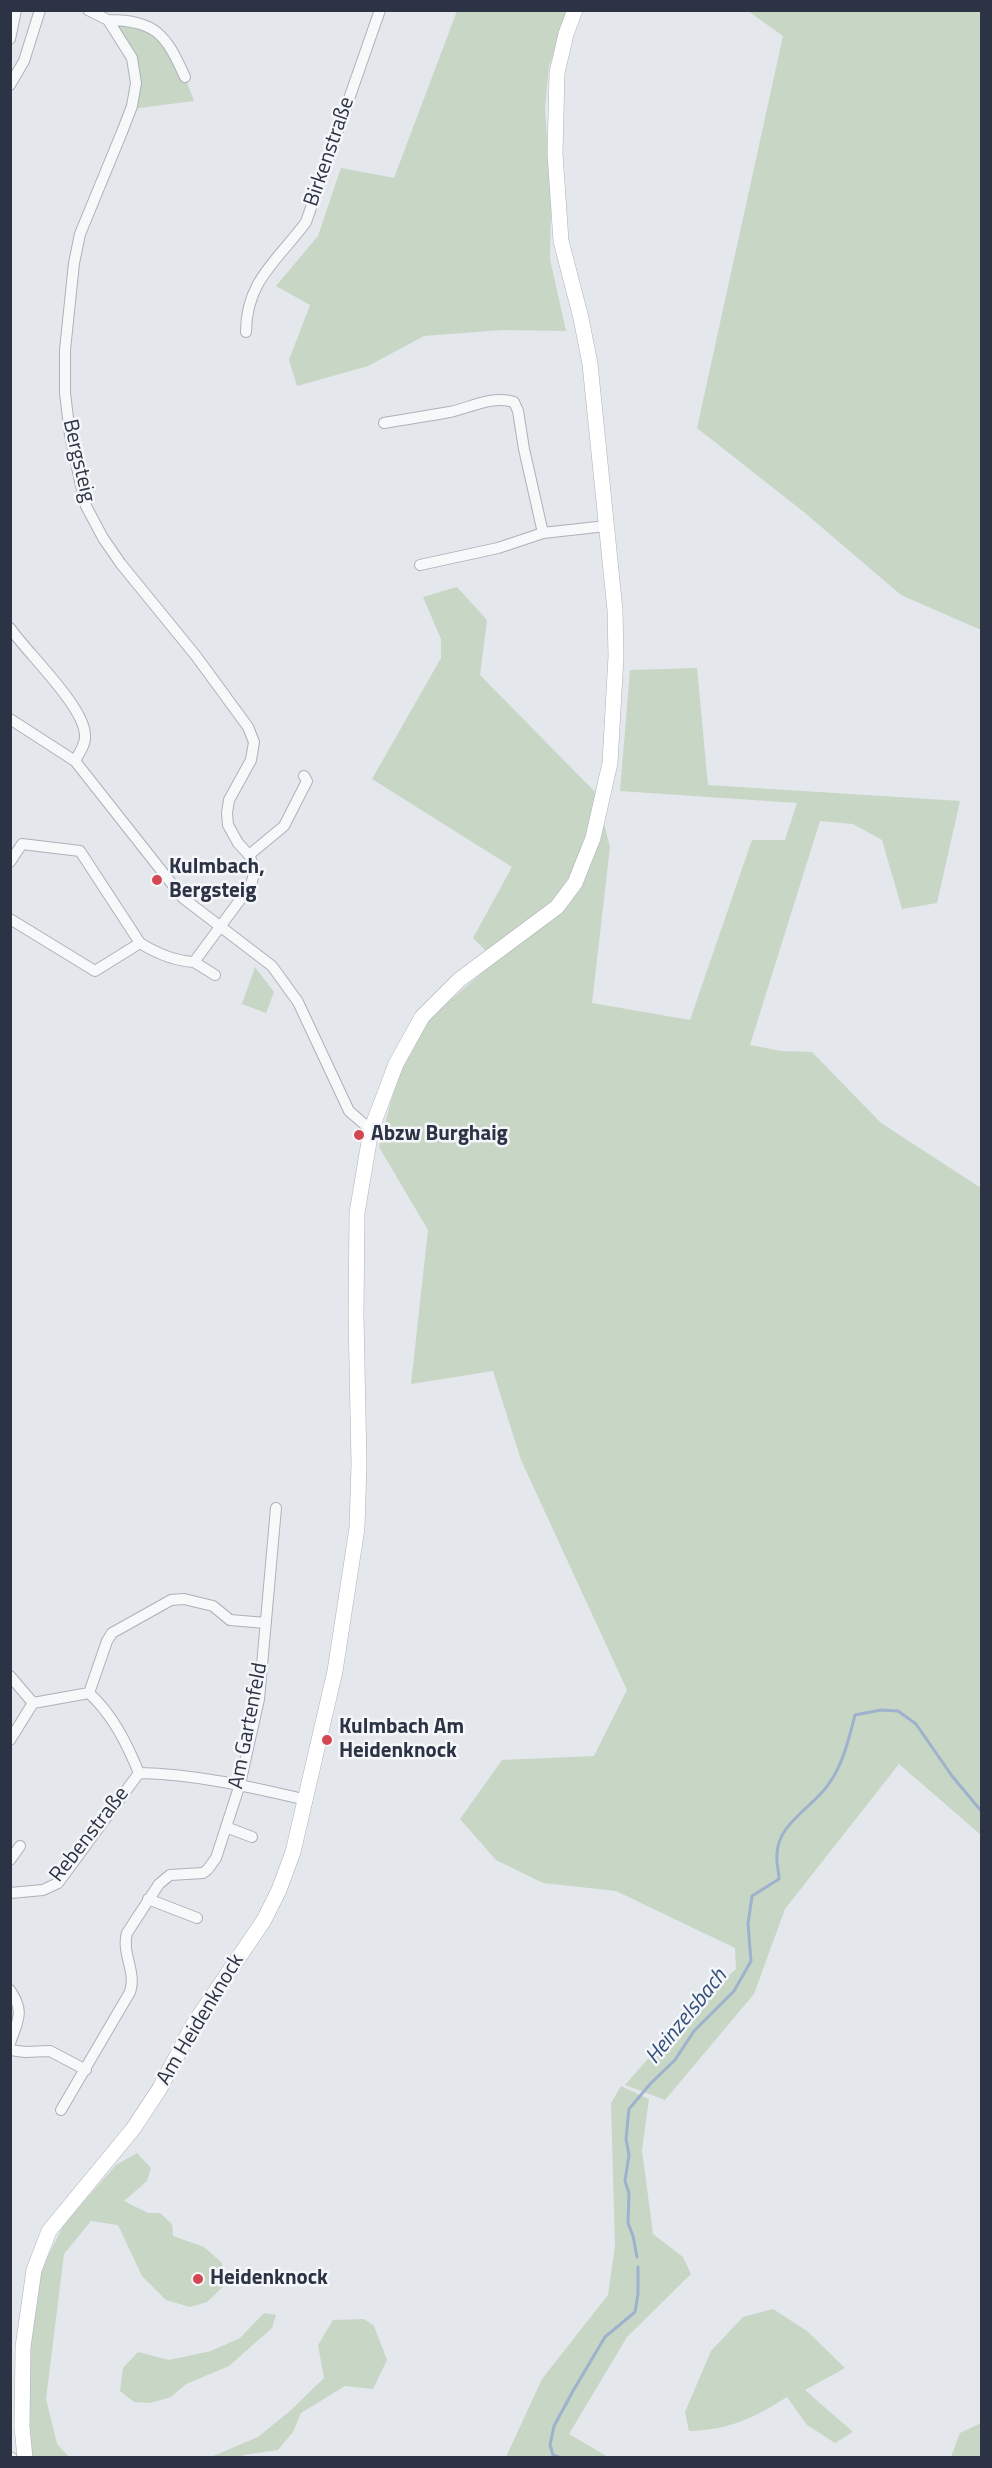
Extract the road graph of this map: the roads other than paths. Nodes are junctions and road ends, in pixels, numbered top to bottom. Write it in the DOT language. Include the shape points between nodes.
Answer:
graph roads {
  1 [pos="16,10"];
  2 [pos="40,10"];
  3 [pos="88,10"];
  4 [pos="380,10"];
  5 [pos="575,10"];
  6 [pos="108,20"];
  7 [pos="10,39"];
  8 [pos="185,76"];
  9 [pos="10,85"];
  10 [pos="258,280"];
  11 [pos="242,297"];
  12 [pos="246,332"];
  13 [pos="384,423"];
  14 [pos="606,526"];
  15 [pos="543,533"];
  16 [pos="420,565"];
  17 [pos="10,628"];
  18 [pos="10,718"];
  19 [pos="75,760"];
  20 [pos="304,776"];
  21 [pos="249,855"];
  22 [pos="10,862"];
  23 [pos="10,919"];
  24 [pos="219,927"];
  25 [pos="140,943"];
  26 [pos="194,962"];
  27 [pos="215,975"];
  28 [pos="371,1130"];
  29 [pos="276,1508"];
  30 [pos="266,1623"];
  31 [pos="10,1676"];
  32 [pos="90,1693"];
  33 [pos="33,1703"];
  34 [pos="10,1740"];
  35 [pos="138,1773"];
  36 [pos="240,1784"];
  37 [pos="307,1800"];
  38 [pos="226,1827"];
  39 [pos="252,1837"];
  40 [pos="20,1846"];
  41 [pos="10,1860"];
  42 [pos="10,1893"];
  43 [pos="148,1899"];
  44 [pos="197,1918"];
  45 [pos="10,1990"];
  46 [pos="10,2043"];
  47 [pos="10,2050"];
  48 [pos="86,2070"];
  49 [pos="61,2110"];
  50 [pos="25,2457"];
  1 -- 7 [label="street"];
  2 -- 9 [label="street" via="24,61"];
  3 -- 6 [label="street"];
  4 -- 10 [label="street, Birkenstraße" via="306,222"];
  5 -- 14 [label="street, Am Heidenknock" via="557,73 556,176 561,241 590,364"];
  6 -- 8 [label="street" via="140,22 155,30 175,55"];
  6 -- 21 [label="street, Bergsteig" via="132,58 136,83 132,106 80,234 74,263 65,350 70,435 86,506 103,538 248,727 254,752 229,800 227,813 228,825"];
  10 -- 11 [label="street, Birkenstraße"];
  10 -- 12 [label="street, Birkenstraße" via="246,310"];
  13 -- 15 [label="street" via="481,403 506,399 514,402"];
  14 -- 15 [label="street"];
  14 -- 28 [label="street, Am Heidenknock" via="616,656 610,763 593,838 575,883 557,907 459,980 422,1017 396,1064"];
  15 -- 16 [label="street" via="498,548"];
  17 -- 19 [label="street" via="81,718 85,741"];
  18 -- 19 [label="street"];
  19 -- 24 [label="street" via="183,898"];
  20 -- 21 [label="street" via="307,781 284,826"];
  21 -- 24 [label="street" via="255,869 251,885"];
  22 -- 25 [label="street" via="22,844 80,851"];
  23 -- 25 [label="street" via="95,971"];
  24 -- 26 [label="street"];
  24 -- 28 [label="street" via="262,957 279,975 298,1002 349,1111"];
  25 -- 26 [label="street"];
  26 -- 27 [label="street"];
  28 -- 37 [label="street, Am Heidenknock" via="357,1213 357,1528 335,1671"];
  29 -- 30 [label="street, Am Gartenfeld"];
  30 -- 32 [label="street" via="230,1620 206,1603 171,1600 112,1633"];
  30 -- 36 [label="street, Am Gartenfeld" via="259,1699"];
  31 -- 33 [label="street"];
  32 -- 33 [label="street"];
  32 -- 35 [label="street" via="127,1743"];
  33 -- 34 [label="street"];
  35 -- 36 [label="street, Rebenstraße" via="170,1773"];
  35 -- 42 [label="street, Rebenstraße" via="58,1883 43,1890"];
  36 -- 37 [label="street, Rebenstraße"];
  36 -- 38 [label="street, Am Gartenfeld"];
  37 -- 50 [label="street, Am Heidenknock" via="287,1872 264,1920 193,2025 133,2129 49,2231 34,2270 23,2347"];
  38 -- 39 [label="street"];
  38 -- 43 [label="street, Am Gartenfeld" via="216,1858 208,1869 170,1875"];
  40 -- 41 [label="street"];
  43 -- 44 [label="street"];
  43 -- 48 [label="street, Am Gartenfeld" via="125,1941 132,1977 130,1992"];
  45 -- 46 [label="street" via="19,2002 20,2012"];
  47 -- 48 [label="street" via="50,2051"];
  48 -- 49 [label="street, Am Gartenfeld"];
}
